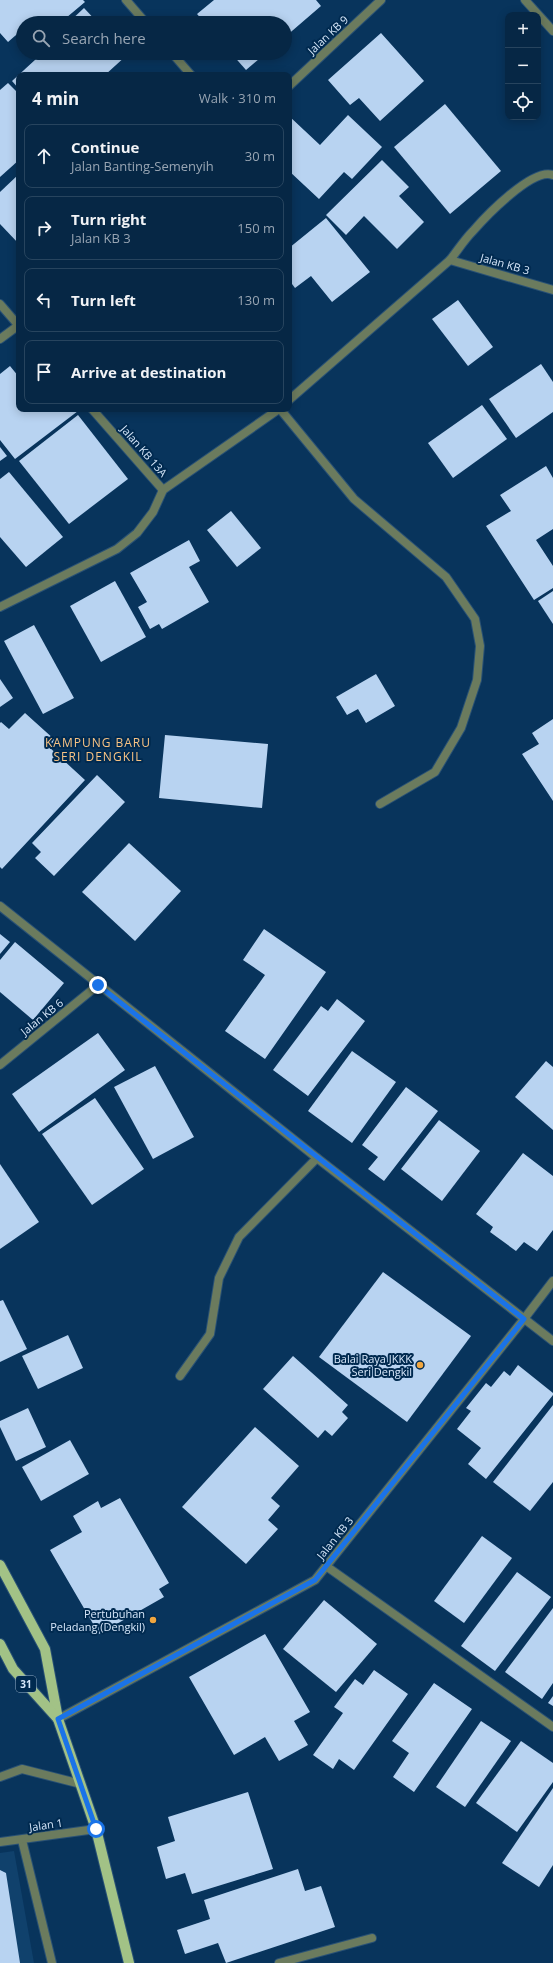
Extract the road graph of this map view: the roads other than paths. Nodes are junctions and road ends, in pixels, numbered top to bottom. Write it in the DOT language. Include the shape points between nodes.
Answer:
graph roads {
  1 [pos="126,0"];
  2 [pos="382,0"];
  3 [pos="525,0"];
  4 [pos="140,16"];
  5 [pos="553,31"];
  6 [pos="178,60"];
  7 [pos="188,72"];
  8 [pos="292,83"];
  9 [pos="553,175"];
  10 [pos="450,260"];
  11 [pos="553,290"];
  12 [pos="0,304"];
  13 [pos="16,322"];
  14 [pos="16,327"];
  15 [pos="0,339"];
  16 [pos="292,397"];
  17 [pos="95,412"];
  18 [pos="276,412"];
  19 [pos="282,412"];
  20 [pos="164,490"];
  21 [pos="0,607"];
  22 [pos="380,804"];
  23 [pos="0,906"];
  24 [pos="98,985"];
  25 [pos="0,1065"];
  26 [pos="317,1158"];
  27 [pos="553,1280"];
  28 [pos="524,1319"];
  29 [pos="553,1341"];
  30 [pos="180,1376"];
  31 [pos="0,1565"];
  32 [pos="326,1566"];
  33 [pos="0,1644"];
  34 [pos="58,1719"];
  35 [pos="553,1727"];
  36 [pos="0,1777"];
  37 [pos="81,1784"];
  38 [pos="96,1829"];
  39 [pos="22,1840"];
  40 [pos="0,1842"];
  41 [pos="372,1938"];
  42 [pos="52,1963"];
  43 [pos="130,1963"];
  44 [pos="279,1963"];
  1 -- 4 [label="street"];
  2 -- 8 [label="street, Jalan KB 9"];
  3 -- 5 [label="street"];
  6 -- 7 [label="street"];
  9 -- 10 [label="street" via="540,174 496,207"];
  10 -- 11 [label="street, Jalan KB 3"];
  10 -- 16 [label="street"];
  12 -- 13 [label="street"];
  14 -- 15 [label="street"];
  17 -- 20 [label="street, Jalan KB 13A"];
  18 -- 20 [label="street"];
  19 -- 22 [label="street" via="354,499 446,577 475,618 480,646 477,680 460,728 435,772"];
  20 -- 21 [label="street" via="153,512 137,533 117,549"];
  23 -- 24 [label="street"];
  24 -- 25 [label="street, Jalan KB 6"];
  24 -- 26 [label="street"];
  26 -- 28 [label="street"];
  26 -- 30 [label="street" via="239,1237 219,1278 210,1334"];
  27 -- 28 [label="street, Jalan KB 3"];
  28 -- 29 [label="street"];
  28 -- 32 [label="street, Jalan KB 3"];
  31 -- 34 [label="main road, 31" via="45,1648"];
  32 -- 34 [label="street, Jalan KB 3" via="315,1580"];
  32 -- 35 [label="street"];
  33 -- 34 [label="main road, 31" via="13,1669"];
  34 -- 37 [label="main road, 31"];
  36 -- 37 [label="street" via="22,1769"];
  37 -- 38 [label="main road, 31"];
  38 -- 39 [label="street, Jalan 1"];
  38 -- 43 [label="main road, 31"];
  39 -- 40 [label="street, Jalan 1"];
  39 -- 42 [label="street"];
  41 -- 44 [label="street"];
}
